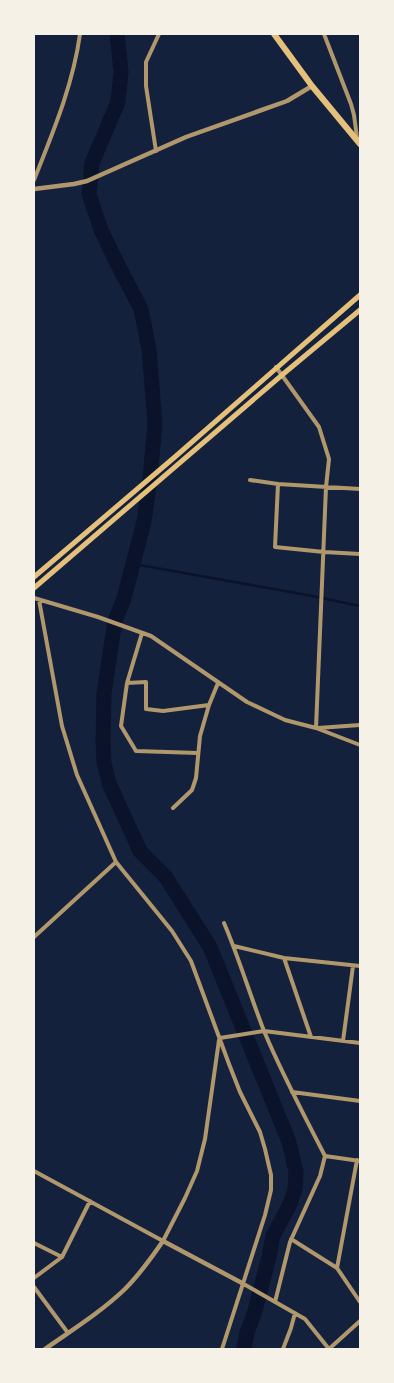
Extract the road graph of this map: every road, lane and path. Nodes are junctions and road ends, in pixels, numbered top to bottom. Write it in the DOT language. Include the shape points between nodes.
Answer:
graph roads {
  1 [pos="80,34"];
  2 [pos="159,34"];
  3 [pos="274,34"];
  4 [pos="324,34"];
  5 [pos="312,86"];
  6 [pos="359,142"];
  7 [pos="156,151"];
  8 [pos="34,180"];
  9 [pos="34,189"];
  10 [pos="360,295"];
  11 [pos="360,310"];
  12 [pos="276,367"];
  13 [pos="282,375"];
  14 [pos="250,480"];
  15 [pos="278,484"];
  16 [pos="326,487"];
  17 [pos="360,489"];
  18 [pos="324,552"];
  19 [pos="360,554"];
  20 [pos="34,577"];
  21 [pos="34,588"];
  22 [pos="34,598"];
  23 [pos="39,600"];
  24 [pos="142,633"];
  25 [pos="127,683"];
  26 [pos="218,683"];
  27 [pos="209,705"];
  28 [pos="360,726"];
  29 [pos="316,728"];
  30 [pos="360,745"];
  31 [pos="198,753"];
  32 [pos="173,808"];
  33 [pos="116,862"];
  34 [pos="224,923"];
  35 [pos="34,937"];
  36 [pos="234,946"];
  37 [pos="284,958"];
  38 [pos="353,966"];
  39 [pos="360,966"];
  40 [pos="264,1031"];
  41 [pos="311,1037"];
  42 [pos="220,1038"];
  43 [pos="343,1041"];
  44 [pos="360,1043"];
  45 [pos="292,1092"];
  46 [pos="360,1101"];
  47 [pos="325,1156"];
  48 [pos="359,1160"];
  49 [pos="34,1171"];
  50 [pos="90,1201"];
  51 [pos="291,1239"];
  52 [pos="163,1240"];
  53 [pos="34,1242"];
  54 [pos="62,1257"];
  55 [pos="337,1268"];
  56 [pos="34,1278"];
  57 [pos="242,1283"];
  58 [pos="34,1287"];
  59 [pos="273,1300"];
  60 [pos="360,1302"];
  61 [pos="295,1313"];
  62 [pos="360,1321"];
  63 [pos="68,1332"];
  64 [pos="45,1349"];
  65 [pos="222,1349"];
  66 [pos="283,1349"];
  1 -- 8 [label="street" via="69,87"];
  2 -- 7 [label="street" via="146,62 146,86"];
  3 -- 5 [label="highway"];
  4 -- 6 [label="street" via="353,110"];
  5 -- 6 [label="highway"];
  5 -- 7 [label="street" via="287,101"];
  7 -- 9 [label="street" via="104,175 74,184"];
  10 -- 12 [label="main road"];
  11 -- 13 [label="main road"];
  12 -- 13 [label="street"];
  12 -- 20 [label="main road"];
  13 -- 16 [label="street" via="319,427 329,459"];
  13 -- 21 [label="main road"];
  14 -- 15 [label="street"];
  15 -- 16 [label="street"];
  15 -- 18 [label="street" via="275,547"];
  16 -- 17 [label="street"];
  16 -- 18 [label="street"];
  18 -- 19 [label="street"];
  18 -- 29 [label="street"];
  22 -- 23 [label="street"];
  23 -- 24 [label="street"];
  23 -- 33 [label="street" via="62,726 77,775"];
  24 -- 25 [label="street"];
  24 -- 26 [label="street"];
  25 -- 27 [label="street" via="146,682 146,709"];
  25 -- 31 [label="street" via="121,726 136,751"];
  26 -- 27 [label="street"];
  26 -- 29 [label="street" via="247,702 285,720"];
  27 -- 31 [label="street"];
  28 -- 29 [label="street"];
  29 -- 30 [label="street"];
  31 -- 32 [label="street" via="192,790"];
  33 -- 35 [label="street"];
  33 -- 42 [label="street" via="172,931 191,962"];
  34 -- 36 [label="street"];
  36 -- 37 [label="street"];
  36 -- 40 [label="street"];
  37 -- 38 [label="street"];
  37 -- 41 [label="street"];
  38 -- 39 [label="street"];
  38 -- 43 [label="street"];
  40 -- 41 [label="street"];
  40 -- 42 [label="street"];
  40 -- 45 [label="street"];
  41 -- 43 [label="street"];
  42 -- 52 [label="street" via="205,1140 197,1170"];
  42 -- 57 [label="street" via="240,1092 260,1132 271,1175 265,1215"];
  43 -- 44 [label="street"];
  45 -- 46 [label="street"];
  45 -- 47 [label="street"];
  47 -- 48 [label="street"];
  47 -- 51 [label="street" via="320,1176"];
  48 -- 55 [label="street"];
  49 -- 50 [label="street"];
  50 -- 52 [label="street"];
  50 -- 54 [label="street"];
  51 -- 55 [label="street"];
  51 -- 59 [label="street"];
  52 -- 57 [label="street"];
  52 -- 63 [label="street" via="125,1288"];
  53 -- 54 [label="street"];
  54 -- 56 [label="street"];
  55 -- 60 [label="street"];
  57 -- 59 [label="street"];
  57 -- 65 [label="street"];
  58 -- 63 [label="street"];
  59 -- 61 [label="street"];
  61 -- 62 [label="street" via="304,1318 329,1349"];
  61 -- 66 [label="street"];
  63 -- 64 [label="street"];
}
